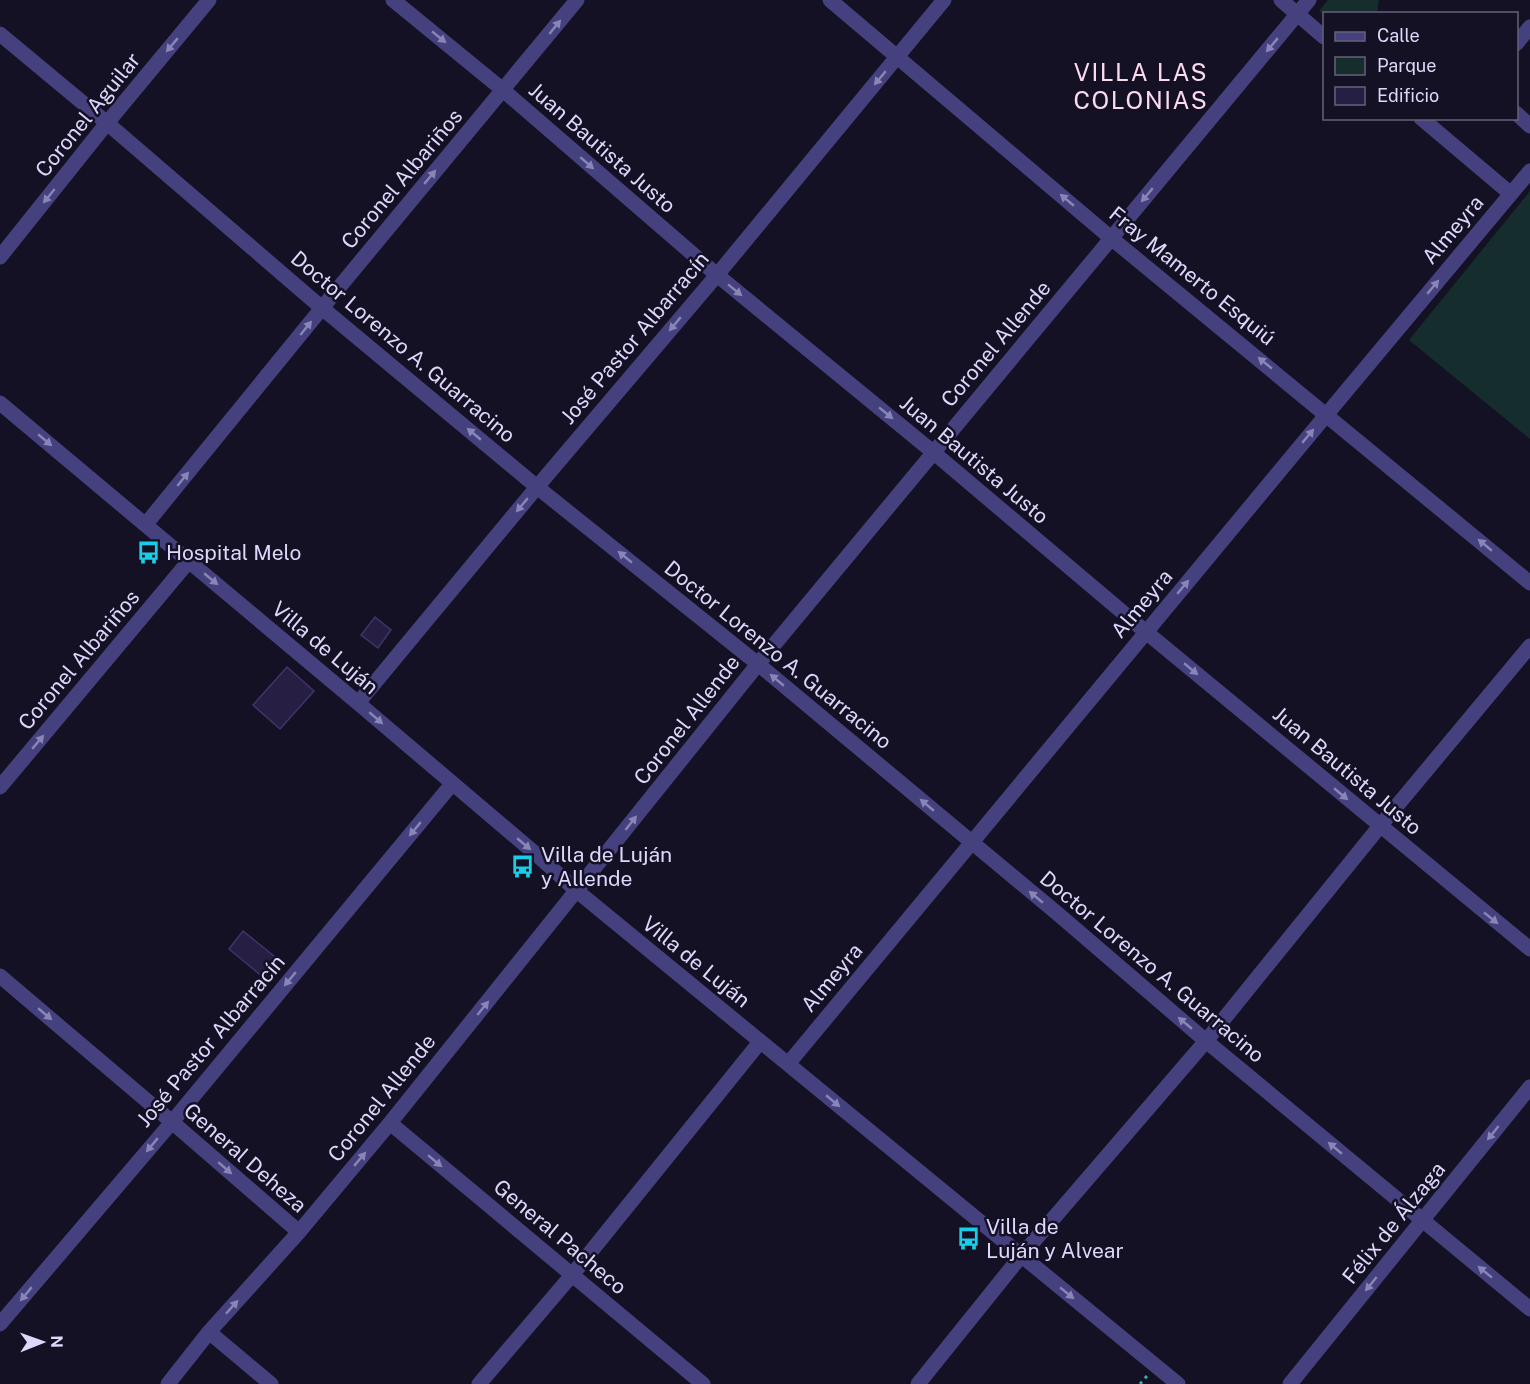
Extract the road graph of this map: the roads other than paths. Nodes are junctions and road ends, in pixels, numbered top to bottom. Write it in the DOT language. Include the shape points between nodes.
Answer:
graph roads {
  1 [pos="209,0"];
  2 [pos="393,0"];
  3 [pos="577,0"];
  4 [pos="830,0"];
  5 [pos="944,0"];
  6 [pos="1281,0"];
  7 [pos="1309,0"];
  8 [pos="1298,14"];
  9 [pos="1530,27"];
  10 [pos="0,33"];
  11 [pos="1323,36"];
  12 [pos="1518,42"];
  13 [pos="897,57"];
  14 [pos="503,90"];
  15 [pos="1518,115"];
  16 [pos="1423,120"];
  17 [pos="107,123"];
  18 [pos="1530,126"];
  19 [pos="1530,171"];
  20 [pos="1511,194"];
  21 [pos="1111,237"];
  22 [pos="0,257"];
  23 [pos="717,275"];
  24 [pos="322,308"];
  25 [pos="0,403"];
  26 [pos="1327,414"];
  27 [pos="933,452"];
  28 [pos="537,487"];
  29 [pos="147,524"];
  30 [pos="189,561"];
  31 [pos="1530,583"];
  32 [pos="1146,632"];
  33 [pos="1530,646"];
  34 [pos="758,664"];
  35 [pos="358,703"];
  36 [pos="452,784"];
  37 [pos="0,787"];
  38 [pos="1380,826"];
  39 [pos="972,842"];
  40 [pos="577,891"];
  41 [pos="1530,949"];
  42 [pos="0,976"];
  43 [pos="1206,1041"];
  44 [pos="760,1042"];
  45 [pos="788,1064"];
  46 [pos="1530,1087"];
  47 [pos="172,1122"];
  48 [pos="390,1123"];
  49 [pos="1422,1221"];
  50 [pos="299,1232"];
  51 [pos="1021,1256"];
  52 [pos="572,1275"];
  53 [pos="1530,1309"];
  54 [pos="0,1324"];
  55 [pos="210,1332"];
  56 [pos="168,1384"];
  57 [pos="271,1384"];
  58 [pos="479,1384"];
  59 [pos="703,1384"];
  60 [pos="918,1384"];
  61 [pos="1178,1384"];
  62 [pos="1290,1384"];
  1 -- 17 [label="street, Coronel Aguilar, one-way"];
  2 -- 14 [label="street, Juan Bautista Justo, one-way"];
  14 -- 3 [label="street, Coronel Albariños, one-way"];
  4 -- 13 [label="street, Fray Mamerto Esquiú"];
  5 -- 13 [label="street, José Pastor Albarracín"];
  6 -- 8 [label="street"];
  7 -- 8 [label="street, Coronel Allende"];
  8 -- 11 [label="street"];
  8 -- 21 [label="street, Coronel Allende, one-way"];
  9 -- 12 [label="street"];
  10 -- 17 [label="street, Doctor Lorenzo A. Guarracino"];
  21 -- 13 [label="street, Fray Mamerto Esquiú, one-way"];
  13 -- 23 [label="street, José Pastor Albarracín, one-way"];
  14 -- 23 [label="street, Juan Bautista Justo, one-way"];
  24 -- 14 [label="street, Coronel Albariños, one-way"];
  15 -- 18 [label="street"];
  16 -- 20 [label="street"];
  17 -- 22 [label="street, Coronel Aguilar, one-way"];
  17 -- 24 [label="street, Doctor Lorenzo A. Guarracino"];
  19 -- 20 [label="street, Almeyra"];
  26 -- 20 [label="street, Almeyra, one-way"];
  26 -- 21 [label="street, Fray Mamerto Esquiú, one-way"];
  21 -- 27 [label="street, Coronel Allende"];
  23 -- 27 [label="street, Juan Bautista Justo, one-way"];
  23 -- 28 [label="street, José Pastor Albarracín, one-way"];
  28 -- 24 [label="street, Doctor Lorenzo A. Guarracino, one-way"];
  29 -- 24 [label="street, Coronel Albariños, one-way"];
  25 -- 29 [label="street, Villa de Luján, one-way"];
  31 -- 26 [label="street, Fray Mamerto Esquiú, one-way"];
  32 -- 26 [label="street, Almeyra, one-way"];
  27 -- 32 [label="street, Juan Bautista Justo"];
  27 -- 34 [label="street, Coronel Allende"];
  34 -- 28 [label="street, Doctor Lorenzo A. Guarracino, one-way"];
  28 -- 35 [label="street, José Pastor Albarracín, one-way"];
  29 -- 30 [label="street, Villa de Luján"];
  30 -- 35 [label="street, Villa de Luján, one-way"];
  37 -- 30 [label="street, Coronel Albariños, one-way"];
  32 -- 38 [label="street, Juan Bautista Justo, one-way"];
  32 -- 39 [label="street, Almeyra"];
  33 -- 38 [label="street"];
  39 -- 34 [label="street, Doctor Lorenzo A. Guarracino, one-way"];
  40 -- 34 [label="street, Coronel Allende, one-way"];
  35 -- 36 [label="street, Villa de Luján, one-way"];
  36 -- 40 [label="street, Villa de Luján, one-way"];
  36 -- 47 [label="street, José Pastor Albarracín, one-way"];
  38 -- 41 [label="street, Juan Bautista Justo, one-way"];
  38 -- 43 [label="street"];
  43 -- 39 [label="street, Doctor Lorenzo A. Guarracino, one-way"];
  39 -- 45 [label="street, Almeyra"];
  40 -- 44 [label="street, Villa de Luján"];
  48 -- 40 [label="street, Coronel Allende, one-way"];
  42 -- 47 [label="street, General Deheza, one-way"];
  49 -- 43 [label="street, Doctor Lorenzo A. Guarracino, one-way"];
  43 -- 51 [label="street"];
  44 -- 45 [label="street, Villa de Luján"];
  44 -- 52 [label="street"];
  45 -- 51 [label="street, Villa de Luján, one-way"];
  46 -- 49 [label="street, Félix de Álzaga, one-way"];
  47 -- 50 [label="street, General Deheza, one-way"];
  47 -- 54 [label="street, José Pastor Albarracín, one-way"];
  50 -- 48 [label="street, Coronel Allende, one-way"];
  48 -- 52 [label="street, General Pacheco, one-way"];
  53 -- 49 [label="street, Doctor Lorenzo A. Guarracino, one-way"];
  49 -- 62 [label="street, Félix de Álzaga, one-way"];
  55 -- 50 [label="street, Coronel Allende, one-way"];
  51 -- 60 [label="street"];
  51 -- 61 [label="street, Villa de Luján, one-way"];
  52 -- 58 [label="street"];
  52 -- 59 [label="street, General Pacheco"];
  55 -- 56 [label="street, Coronel Allende"];
  55 -- 57 [label="street"];
}
